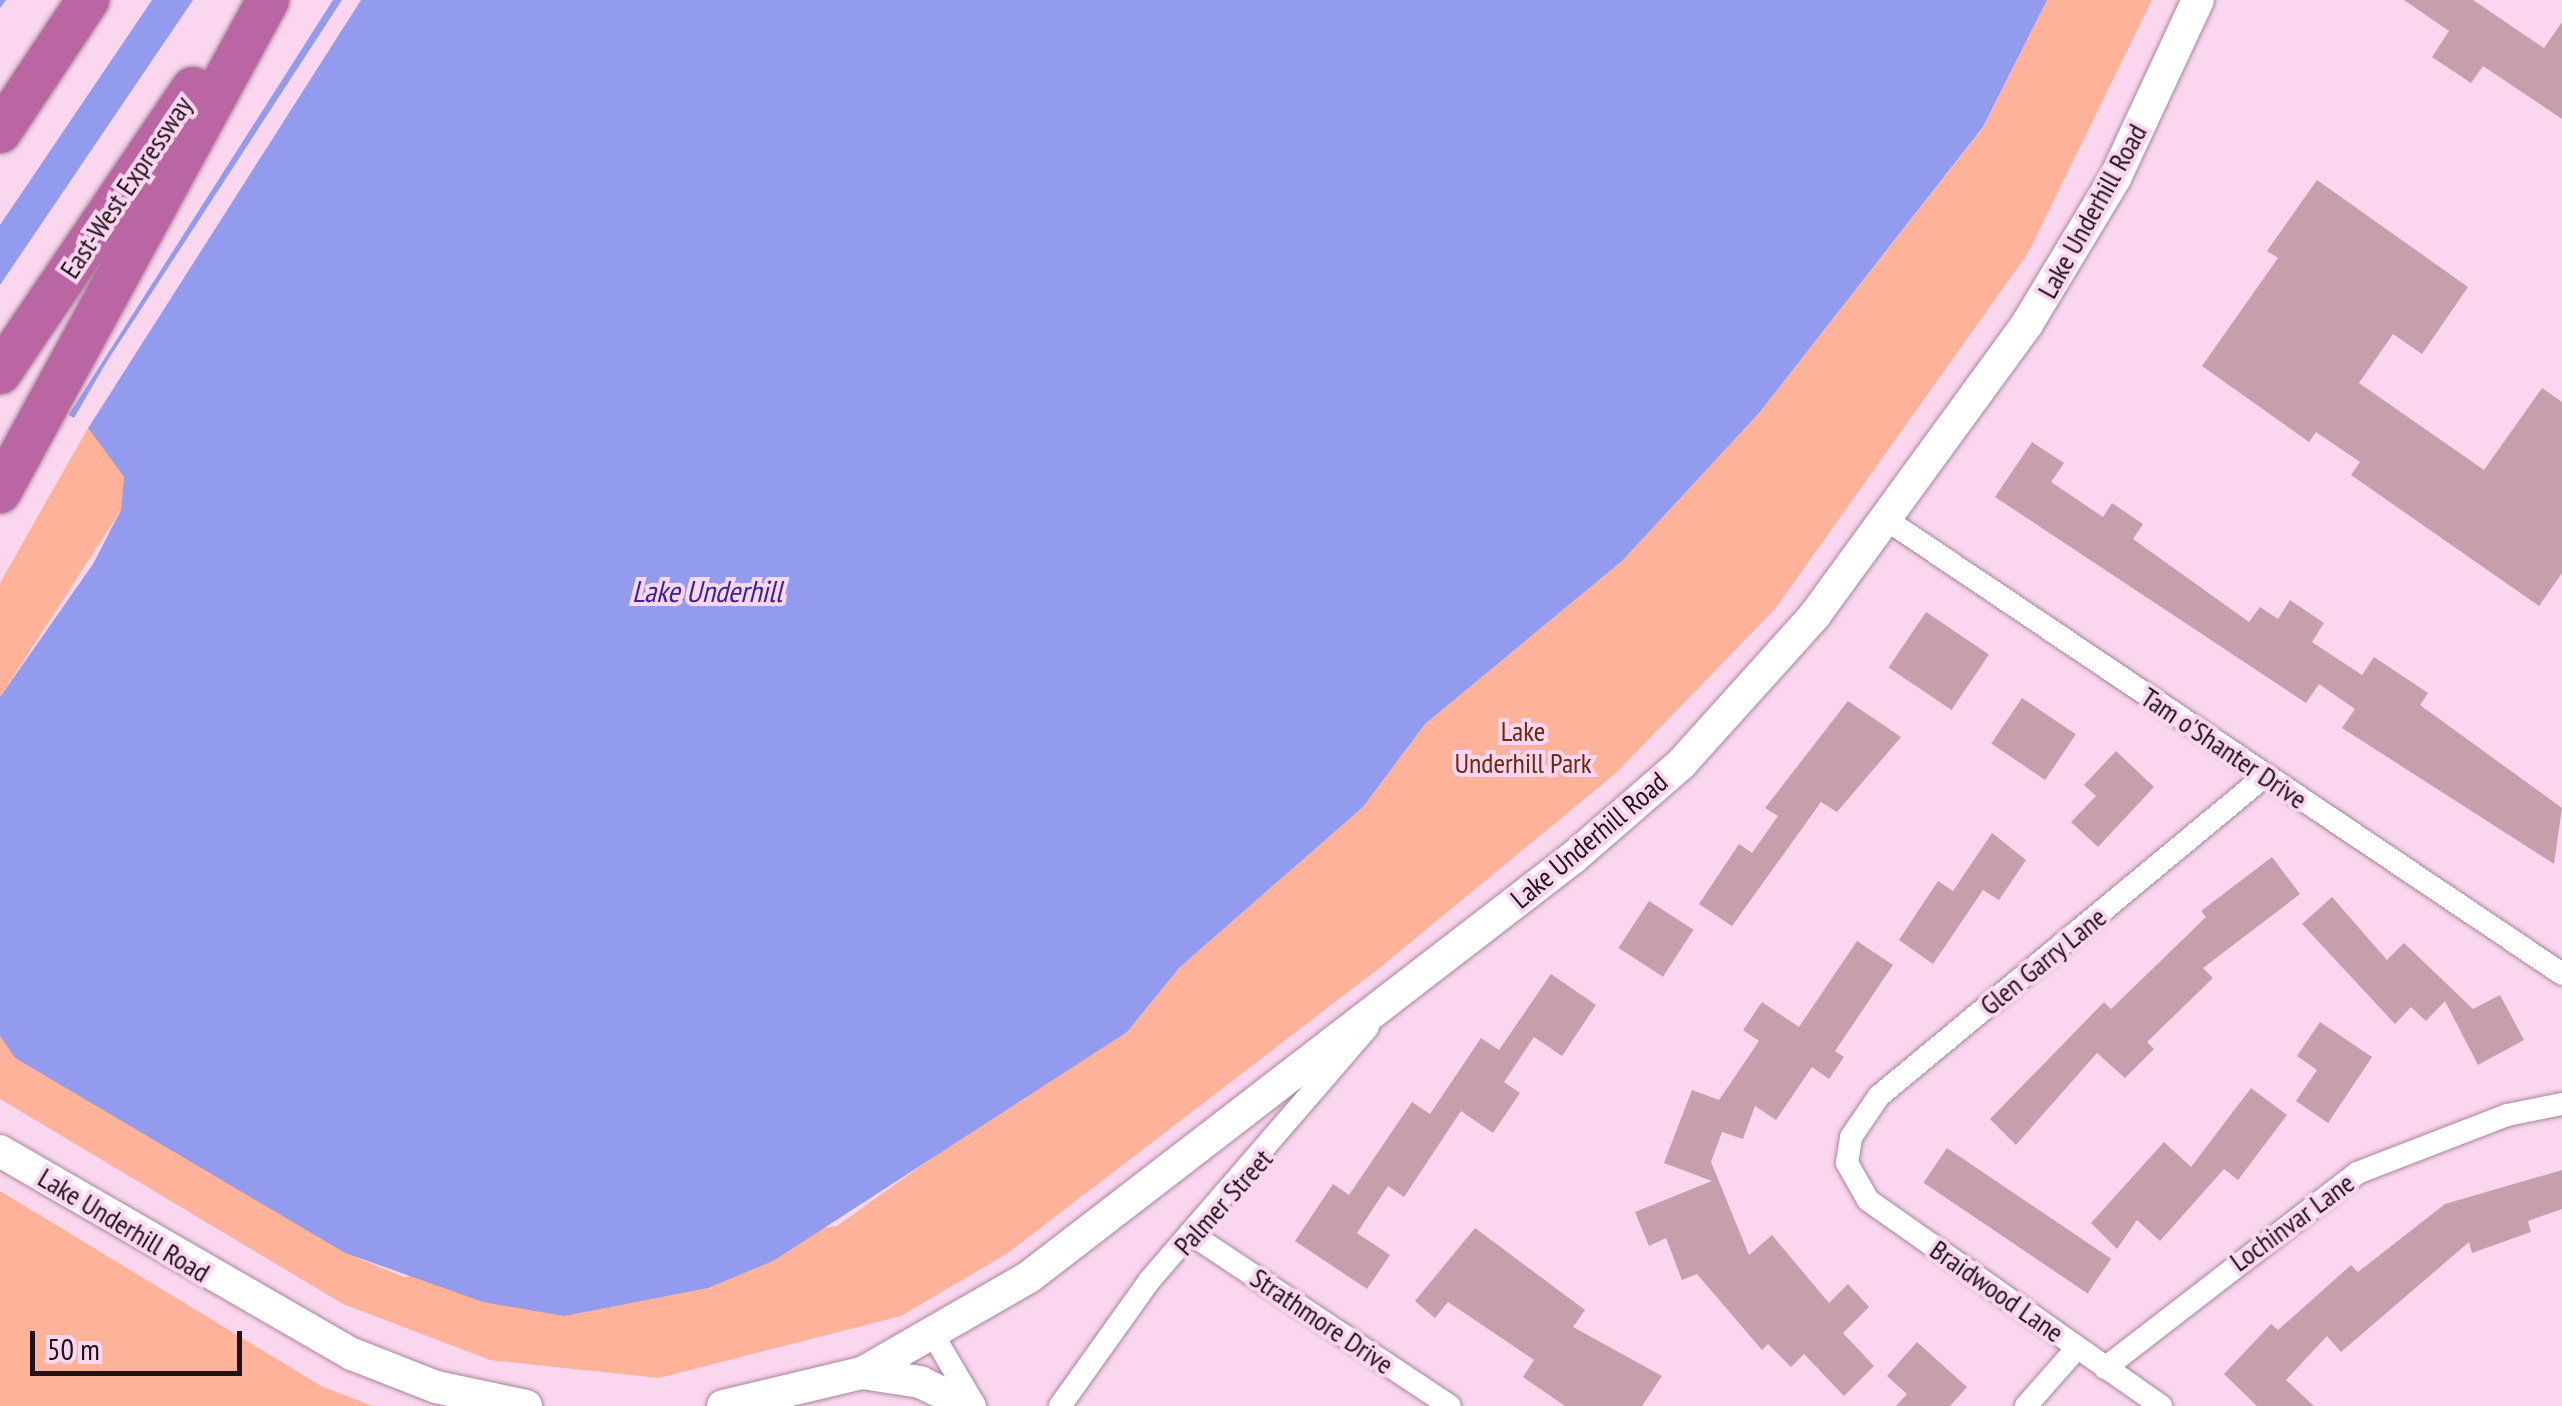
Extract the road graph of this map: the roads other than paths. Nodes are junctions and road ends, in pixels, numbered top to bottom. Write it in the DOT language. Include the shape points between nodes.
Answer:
graph roads {
  1 [pos="252,0"];
  2 [pos="268,0"];
  3 [pos="2198,0"];
  4 [pos="78,14"];
  5 [pos="0,90"];
  6 [pos="0,132"];
  7 [pos="0,373"];
  8 [pos="0,492"];
  9 [pos="1887,520"];
  10 [pos="2266,776"];
  11 [pos="2562,974"];
  12 [pos="1388,1000"];
  13 [pos="2562,1104"];
  14 [pos="0,1151"];
  15 [pos="1847,1164"];
  16 [pos="1194,1236"];
  17 [pos="935,1338"];
  18 [pos="2077,1348"];
  19 [pos="2105,1368"];
  20 [pos="862,1373"];
  21 [pos="526,1406"];
  22 [pos="724,1406"];
  23 [pos="972,1406"];
  24 [pos="1060,1406"];
  25 [pos="1450,1406"];
  26 [pos="2026,1406"];
  27 [pos="2161,1406"];
  1 -- 7 [label="highway, East-West Expressway"];
  2 -- 8 [label="highway"];
  3 -- 9 [label="main road, Lake Underhill Road" via="2076,245"];
  4 -- 5 [label="highway"];
  4 -- 6 [label="highway"];
  9 -- 10 [label="street, Tam o'Shanter Drive"];
  9 -- 12 [label="main road, Lake Underhill Road" via="1694,751"];
  10 -- 11 [label="street, Tam o'Shanter Drive"];
  10 -- 15 [label="street, Glen Garry Lane" via="1879,1096 1851,1137"];
  12 -- 16 [label="street, Palmer Street"];
  12 -- 17 [label="main road, Lake Underhill Road" via="1029,1276"];
  13 -- 19 [label="street, Lochinvar Lane" via="2507,1115 2356,1173"];
  14 -- 21 [label="main road, Lake Underhill Road" via="352,1354 436,1387"];
  15 -- 18 [label="street, Braidwood Lane" via="1868,1200"];
  16 -- 24 [label="street, Palmer Street"];
  16 -- 25 [label="street, Strathmore Drive"];
  17 -- 20 [label="main road, Lake Underhill Road"];
  17 -- 23 [label="street"];
  18 -- 19 [label="street, Braidwood Lane"];
  18 -- 26 [label="street"];
  19 -- 27 [label="street, Braidwood Lane"];
  20 -- 22 [label="main road, Lake Underhill Road"];
  20 -- 23 [label="main road" via="920,1382"];
}
